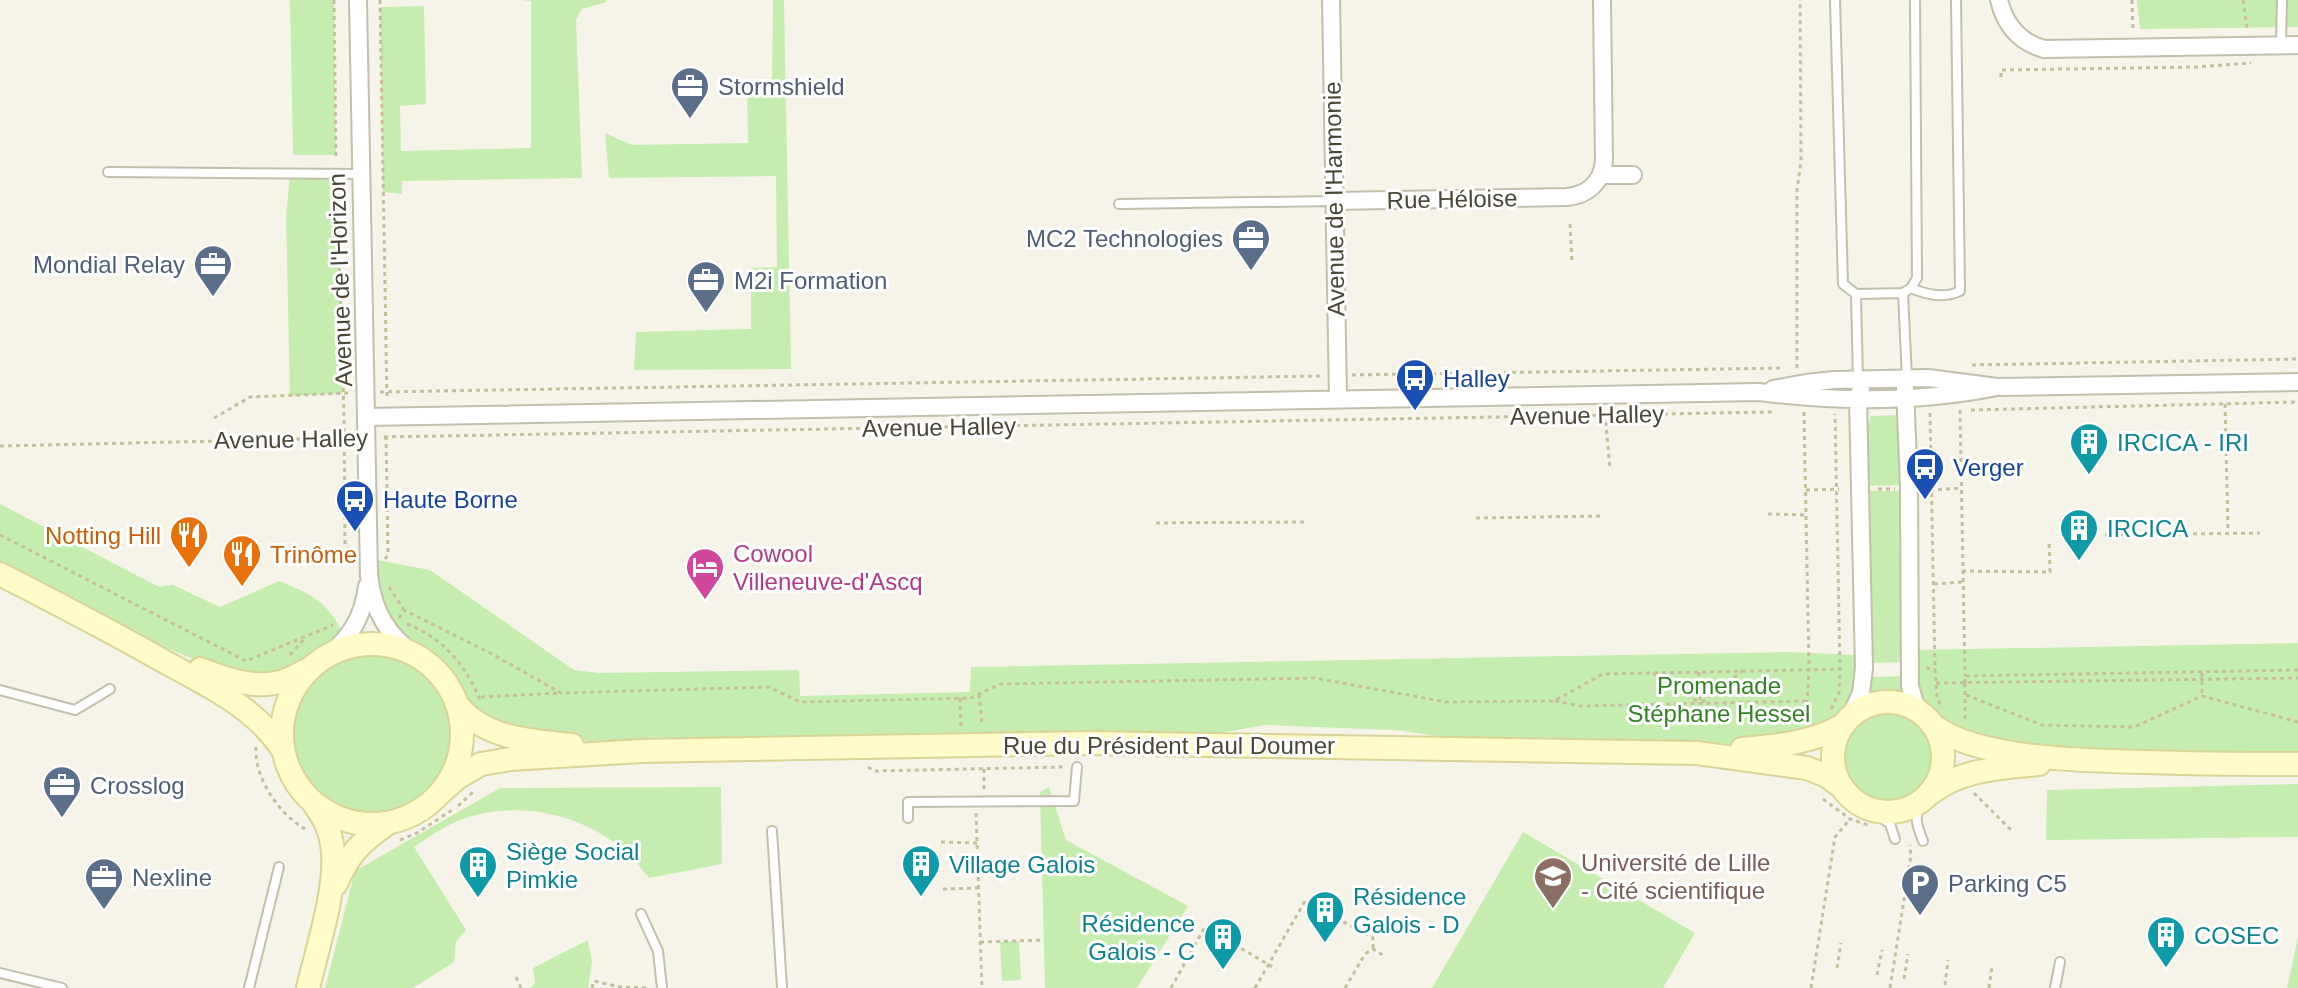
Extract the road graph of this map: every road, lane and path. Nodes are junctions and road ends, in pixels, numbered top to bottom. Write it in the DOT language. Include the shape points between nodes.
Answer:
graph roads {
  1 [pos="334,0"];
  2 [pos="358,0"];
  3 [pos="380,0"];
  4 [pos="1331,0"];
  5 [pos="1602,0"];
  6 [pos="1800,0"];
  7 [pos="1835,0"];
  8 [pos="1915,0"];
  9 [pos="1956,0"];
  10 [pos="1999,0"];
  11 [pos="2132,0"];
  12 [pos="2243,0"];
  13 [pos="2282,0"];
  14 [pos="2250,46"];
  15 [pos="2292,46"];
  16 [pos="2133,48"];
  17 [pos="2001,77"];
  18 [pos="108,172"];
  19 [pos="336,174"];
  20 [pos="361,174"];
  21 [pos="1601,175"];
  22 [pos="1633,175"];
  23 [pos="1334,201"];
  24 [pos="1119,204"];
  25 [pos="1570,224"];
  26 [pos="1572,264"];
  27 [pos="1907,290"];
  28 [pos="1856,294"];
  29 [pos="2298,359"];
  30 [pos="1958,365"];
  31 [pos="1337,375"];
  32 [pos="1901,379"];
  33 [pos="1864,380"];
  34 [pos="2298,382"];
  35 [pos="1997,387"];
  36 [pos="387,392"];
  37 [pos="1759,392"];
  38 [pos="343,393"];
  39 [pos="1338,399"];
  40 [pos="1858,399"];
  41 [pos="1907,399"];
  42 [pos="2298,402"];
  43 [pos="2225,404"];
  44 [pos="1772,412"];
  45 [pos="1804,412"];
  46 [pos="1835,412"];
  47 [pos="1930,412"];
  48 [pos="1605,414"];
  49 [pos="366,417"];
  50 [pos="214,418"];
  51 [pos="366,437"];
  52 [pos="343,438"];
  53 [pos="0,446"];
  54 [pos="1610,469"];
  55 [pos="1909,488"];
  56 [pos="1961,488"];
  57 [pos="1837,489"];
  58 [pos="1861,489"];
  59 [pos="1806,490"];
  60 [pos="1931,490"];
  61 [pos="1768,514"];
  62 [pos="1807,515"];
  63 [pos="1604,516"];
  64 [pos="1476,518"];
  65 [pos="1304,522"];
  66 [pos="1156,523"];
  67 [pos="2228,533"];
  68 [pos="2260,533"];
  69 [pos="0,535"];
  70 [pos="2105,535"];
  71 [pos="2049,542"];
  72 [pos="351,555"];
  73 [pos="1962,571"];
  74 [pos="0,574"];
  75 [pos="369,576"];
  76 [pos="1963,582"];
  77 [pos="386,583"];
  78 [pos="1933,584"];
  79 [pos="404,610"];
  80 [pos="338,624"];
  81 [pos="117,635"];
  82 [pos="417,657"];
  83 [pos="320,660"];
  84 [pos="1809,669"];
  85 [pos="1744,670"];
  86 [pos="2298,670"];
  87 [pos="1699,672"];
  88 [pos="1653,673"];
  89 [pos="2202,673"];
  90 [pos="1965,676"];
  91 [pos="2298,678"];
  92 [pos="2201,680"];
  93 [pos="1936,683"];
  94 [pos="1965,683"];
  95 [pos="110,689"];
  96 [pos="0,690"];
  97 [pos="561,693"];
  98 [pos="1966,695"];
  99 [pos="2202,696"];
  100 [pos="479,697"];
  101 [pos="1554,701"];
  102 [pos="1807,701"];
  103 [pos="456,703"];
  104 [pos="1700,703"];
  105 [pos="1936,719"];
  106 [pos="1839,720"];
  107 [pos="2298,722"];
  108 [pos="484,727"];
  109 [pos="1805,727"];
  110 [pos="1965,729"];
  111 [pos="256,742"];
  112 [pos="283,750"];
  113 [pos="641,751"];
  114 [pos="1697,753"];
  115 [pos="2088,760"];
  116 [pos="481,764"];
  117 [pos="2298,764"];
  118 [pos="1077,767"];
  119 [pos="984,769"];
  120 [pos="1969,787"];
  121 [pos="1843,788"];
  122 [pos="439,794"];
  123 [pos="1925,798"];
  124 [pos="310,800"];
  125 [pos="980,802"];
  126 [pos="1871,809"];
  127 [pos="908,818"];
  128 [pos="1850,819"];
  129 [pos="2011,830"];
  130 [pos="772,831"];
  131 [pos="316,832"];
  132 [pos="390,832"];
  133 [pos="1895,839"];
  134 [pos="1923,841"];
  135 [pos="941,842"];
  136 [pos="1910,842"];
  137 [pos="977,843"];
  138 [pos="279,867"];
  139 [pos="979,888"];
  140 [pos="943,889"];
  141 [pos="327,907"];
  142 [pos="641,914"];
  143 [pos="1044,940"];
  144 [pos="980,942"];
  145 [pos="1841,943"];
  146 [pos="1373,949"];
  147 [pos="1882,950"];
  148 [pos="1908,954"];
  149 [pos="1386,957"];
  150 [pos="1948,960"];
  151 [pos="2060,962"];
  152 [pos="1270,964"];
  153 [pos="1992,967"];
  154 [pos="1837,968"];
  155 [pos="1276,969"];
  156 [pos="0,973"];
  157 [pos="1877,975"];
  158 [pos="516,977"];
  159 [pos="1904,979"];
  160 [pos="1945,985"];
  161 [pos="62,988"];
  162 [pos="249,988"];
  163 [pos="308,988"];
  164 [pos="521,988"];
  165 [pos="592,988"];
  166 [pos="647,988"];
  167 [pos="662,988"];
  168 [pos="782,988"];
  169 [pos="982,988"];
  170 [pos="1171,988"];
  171 [pos="1255,988"];
  172 [pos="1345,988"];
  173 [pos="1811,988"];
  174 [pos="1890,988"];
  175 [pos="1989,988"];
  176 [pos="2055,988"];
  1 -- 19 [label="path, Avenue de l'Horizon"];
  2 -- 20 [label="street, Avenue de l'Horizon"];
  3 -- 36 [label="path, Avenue de l'Horizon"];
  4 -- 23 [label="street, Avenue de l'Harmonie"];
  5 -- 21 [label="street"];
  6 -- 31 [label="path, Avenue Halley" via="1797,368"];
  7 -- 28 [label="lane" via="1843,284"];
  8 -- 27 [label="lane" via="1917,278"];
  9 -- 27 [label="lane" via="1960,291 1926,295"];
  10 -- 16 [label="street" via="2011,29 2033,46"];
  11 -- 16 [label="path"];
  12 -- 14 [label="path"];
  13 -- 15 [label="lane"];
  14 -- 15 [label="street"];
  14 -- 16 [label="street"];
  14 -- 17 [label="path" via="2251,65 2001,70"];
  18 -- 19 [label="lane"];
  19 -- 20 [label="lane"];
  19 -- 38 [label="path, Avenue de l'Horizon"];
  20 -- 49 [label="street, Avenue de l'Horizon"];
  21 -- 22 [label="street"];
  21 -- 23 [label="street, Rue Héloise" via="1576,197"];
  23 -- 24 [label="lane, Rue Héloise"];
  23 -- 31 [label="street, Avenue de l'Harmonie"];
  25 -- 26 [label="path"];
  27 -- 28 [label="lane"];
  27 -- 32 [label="lane"];
  28 -- 33 [label="lane"];
  29 -- 30 [label="path"];
  31 -- 36 [label="path, Avenue Halley"];
  31 -- 39 [label="street, Avenue de l'Harmonie"];
  32 -- 33 [label="street, Avenue Halley"];
  32 -- 35 [label="street, Avenue Halley"];
  32 -- 41 [label="street"];
  33 -- 37 [label="street, Avenue Halley"];
  33 -- 40 [label="street"];
  34 -- 35 [label="street, Avenue Halley"];
  35 -- 41 [label="street, Avenue Halley"];
  37 -- 39 [label="street, Avenue Halley"];
  37 -- 40 [label="street, Avenue Halley"];
  38 -- 50 [label="path, Avenue Halley" via="250,397"];
  38 -- 52 [label="path, Avenue de l'Horizon"];
  39 -- 49 [label="street, Avenue Halley"];
  40 -- 41 [label="street, Avenue Halley"];
  40 -- 58 [label="street"];
  41 -- 55 [label="street"];
  42 -- 43 [label="path"];
  43 -- 56 [label="path" via="1960,410"];
  43 -- 67 [label="path"];
  44 -- 48 [label="path, Avenue Halley"];
  45 -- 59 [label="path"];
  46 -- 57 [label="path"];
  47 -- 60 [label="path"];
  48 -- 51 [label="path, Avenue Halley"];
  48 -- 54 [label="path"];
  49 -- 51 [label="street, Avenue de l'Horizon"];
  51 -- 52 [label="path, Avenue Halley"];
  51 -- 75 [label="street, Avenue de l'Horizon"];
  52 -- 53 [label="path, Avenue Halley"];
  52 -- 72 [label="path, Avenue de l'Horizon" via="345,544"];
  55 -- 58 [label="path"];
  55 -- 60 [label="path"];
  55 -- 105 [label="street" via="1910,686 1915,703"];
  56 -- 60 [label="path"];
  56 -- 73 [label="path"];
  57 -- 58 [label="path"];
  57 -- 59 [label="path"];
  57 -- 106 [label="path" via="1840,669 1832,708"];
  58 -- 106 [label="street" via="1864,668 1861,693"];
  59 -- 62 [label="path"];
  60 -- 78 [label="path"];
  61 -- 62 [label="path"];
  62 -- 84 [label="path"];
  63 -- 64 [label="path"];
  65 -- 66 [label="path"];
  67 -- 68 [label="path"];
  67 -- 70 [label="path"];
  69 -- 80 [label="path" via="246,661"];
  71 -- 73 [label="path" via="2050,572"];
  73 -- 76 [label="path"];
  74 -- 81 [label="main road"];
  75 -- 82 [label="street, Avenue de l'Horizon" via="381,618"];
  75 -- 83 [label="street, Avenue de l'Horizon" via="358,622"];
  76 -- 78 [label="path"];
  76 -- 90 [label="path"];
  77 -- 79 [label="path"];
  78 -- 93 [label="path"];
  79 -- 97 [label="path"];
  79 -- 100 [label="path" via="397,621 450,651"];
  81 -- 83 [label="main road" via="250,685 287,681"];
  81 -- 112 [label="main road" via="246,710"];
  82 -- 83 [label="main road" via="379,644 358,645"];
  82 -- 103 [label="main road" via="441,677"];
  83 -- 112 [label="main road" via="293,690 285,709"];
  84 -- 85 [label="path"];
  84 -- 102 [label="path"];
  85 -- 87 [label="path"];
  85 -- 104 [label="path"];
  86 -- 89 [label="path"];
  87 -- 88 [label="path"];
  87 -- 104 [label="path"];
  88 -- 101 [label="path" via="1603,674"];
  88 -- 104 [label="path"];
  89 -- 90 [label="path"];
  89 -- 92 [label="path"];
  90 -- 94 [label="path"];
  91 -- 92 [label="path"];
  92 -- 94 [label="path"];
  92 -- 99 [label="path"];
  93 -- 94 [label="path"];
  93 -- 105 [label="path" via="1942,709"];
  94 -- 98 [label="path"];
  95 -- 96 [label="lane" via="75,710"];
  97 -- 100 [label="path"];
  97 -- 101 [label="path" via="769,687 800,702 971,698 1000,684 1315,678 1446,702"];
  98 -- 99 [label="path" via="2042,725 2134,727"];
  98 -- 110 [label="path"];
  99 -- 107 [label="path"];
  100 -- 108 [label="path"];
  101 -- 104 [label="path" via="1581,706"];
  102 -- 104 [label="path"];
  102 -- 109 [label="path"];
  103 -- 108 [label="main road, Rue du Président Paul Doumer"];
  103 -- 122 [label="main road" via="460,751"];
  105 -- 106 [label="main road" via="1890,701"];
  105 -- 115 [label="main road" via="1956,739 1982,747"];
  105 -- 123 [label="main road" via="1944,760"];
  106 -- 114 [label="main road, Rue du Président Paul Doumer" via="1826,734 1787,744"];
  106 -- 121 [label="main road" via="1833,753"];
  108 -- 113 [label="main road, Rue du Président Paul Doumer" via="538,742"];
  111 -- 131 [label="path" via="259,770 279,807 302,829"];
  112 -- 124 [label="main road" via="293,777"];
  113 -- 114 [label="main road, Rue du Président Paul Doumer" via="1141,743"];
  113 -- 116 [label="main road, Rue du Président Paul Doumer"];
  114 -- 121 [label="main road, Rue du Président Paul Doumer" via="1807,768"];
  115 -- 117 [label="main road"];
  115 -- 123 [label="main road" via="1967,774"];
  116 -- 122 [label="main road, Rue du Président Paul Doumer"];
  116 -- 132 [label="path" via="472,795 443,818 417,833"];
  118 -- 125 [label="lane" via="1074,801"];
  119 -- 125 [label="path"];
  120 -- 129 [label="path"];
  121 -- 126 [label="main road"];
  122 -- 132 [label="main road"];
  123 -- 126 [label="main road" via="1893,812"];
  123 -- 134 [label="lane" via="1916,813"];
  124 -- 132 [label="main road" via="343,819"];
  124 -- 141 [label="main road" via="332,844"];
  125 -- 127 [label="lane" via="908,802"];
  125 -- 137 [label="path"];
  126 -- 133 [label="lane" via="1890,824"];
  128 -- 173 [label="path" via="1835,837"];
  130 -- 168 [label="lane"];
  132 -- 141 [label="main road" via="364,840 351,854"];
  135 -- 137 [label="path"];
  136 -- 174 [label="path"];
  137 -- 139 [label="path"];
  138 -- 162 [label="lane"];
  139 -- 140 [label="path"];
  139 -- 144 [label="path"];
  141 -- 163 [label="main road"];
  142 -- 167 [label="lane" via="658,951"];
  143 -- 144 [label="path"];
  144 -- 169 [label="path"];
  145 -- 154 [label="path"];
  146 -- 149 [label="path"];
  146 -- 152 [label="path" via="1373,938 1305,901"];
  146 -- 172 [label="path"];
  147 -- 157 [label="path"];
  148 -- 159 [label="path"];
  150 -- 160 [label="path"];
  151 -- 176 [label="lane"];
  152 -- 155 [label="path"];
  152 -- 170 [label="path" via="1205,927"];
  152 -- 171 [label="path"];
  153 -- 175 [label="path"];
  156 -- 161 [label="lane"];
  158 -- 164 [label="path"];
  165 -- 166 [label="path" via="594,981"];
}
